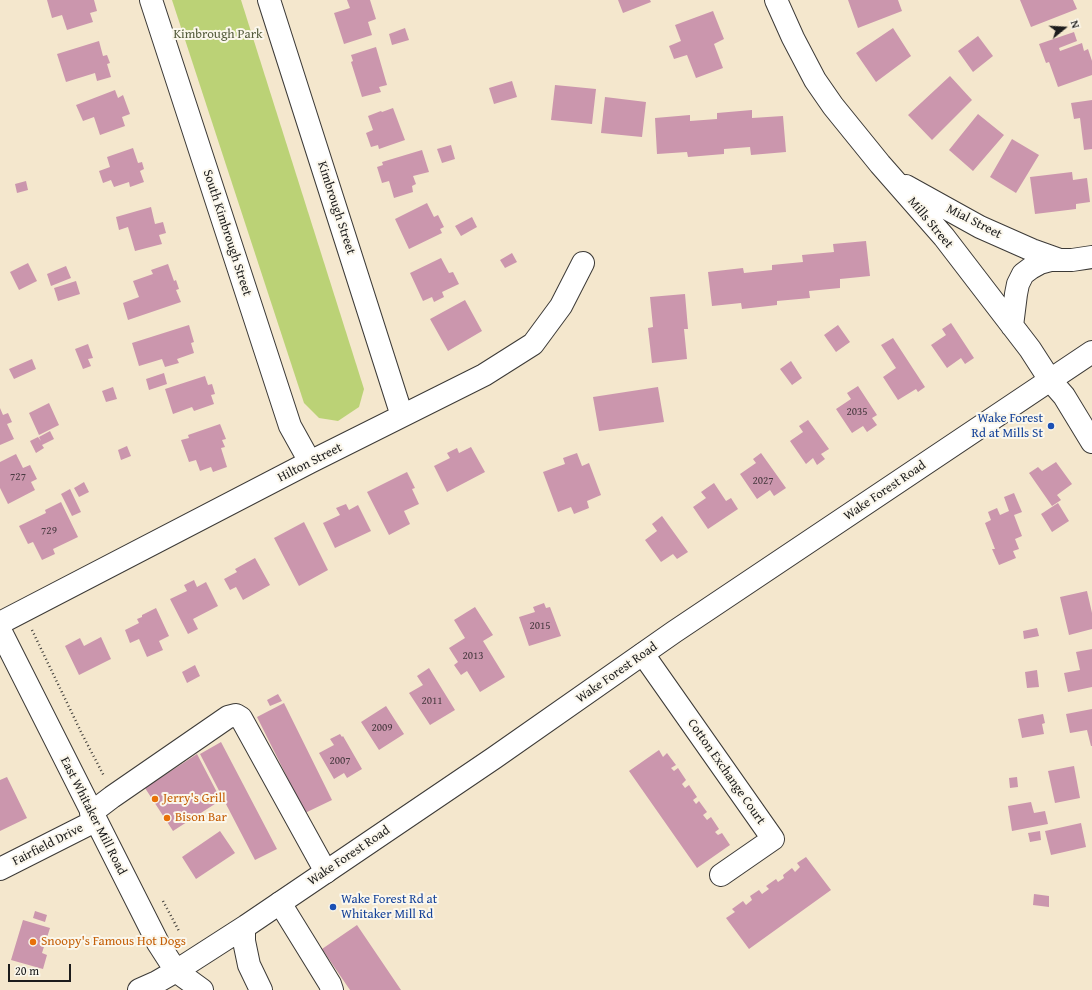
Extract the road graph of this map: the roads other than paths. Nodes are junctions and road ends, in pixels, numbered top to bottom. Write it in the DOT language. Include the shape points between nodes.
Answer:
graph roads {
  1 [pos="151,0"];
  2 [pos="270,0"];
  3 [pos="776,0"];
  4 [pos="891,176"];
  5 [pos="1092,257"];
  6 [pos="1060,260"];
  7 [pos="583,263"];
  8 [pos="1012,326"];
  9 [pos="1092,352"];
  10 [pos="1050,380"];
  11 [pos="402,416"];
  12 [pos="1092,442"];
  13 [pos="310,462"];
  14 [pos="0,623"];
  15 [pos="0,630"];
  16 [pos="643,654"];
  17 [pos="93,817"];
  18 [pos="0,869"];
  19 [pos="326,872"];
  20 [pos="721,875"];
  21 [pos="280,903"];
  22 [pos="244,928"];
  23 [pos="176,971"];
  24 [pos="139,990"];
  25 [pos="202,990"];
  26 [pos="261,990"];
  27 [pos="332,990"];
  1 -- 13 [label="street, South Kimbrough Street" via="290,426"];
  2 -- 11 [label="street, Kimbrough Street"];
  3 -- 4 [label="street, Mills Street" via="792,38 815,80 833,106"];
  4 -- 6 [label="street, Mial Street" via="980,227"];
  4 -- 8 [label="street, Mills Street" via="944,237"];
  5 -- 6 [label="street, Mial Street"];
  6 -- 8 [label="street, Mial Street" via="1040,263 1023,274 1018,284"];
  7 -- 11 [label="street, Hilton Street" via="561,306 533,344 484,375"];
  8 -- 10 [label="street, Mills Street"];
  9 -- 10 [label="street, Wake Forest Road"];
  10 -- 12 [label="street, Mills Street" via="1064,396"];
  10 -- 16 [label="street, Wake Forest Road"];
  11 -- 13 [label="street, Hilton Street"];
  13 -- 14 [label="street, Hilton Street"];
  15 -- 17 [label="street, East Whitaker Mill Road"];
  16 -- 19 [label="street, Wake Forest Road"];
  16 -- 20 [label="street, Cotton Exchange Court" via="773,839"];
  17 -- 18 [label="street, Fairfield Drive"];
  17 -- 19 [label="street, Fairfield Drive" via="112,797 228,717 236,715 242,718"];
  17 -- 23 [label="street, East Whitaker Mill Road" via="158,943"];
  19 -- 21 [label="street, Wake Forest Road"];
  21 -- 22 [label="street, Wake Forest Road"];
  21 -- 27 [label="street"];
  22 -- 23 [label="street, Wake Forest Road"];
  22 -- 26 [label="street" via="249,965"];
  23 -- 24 [label="street, Wake Forest Road"];
  23 -- 25 [label="street, East Whitaker Mill Road"];
}
